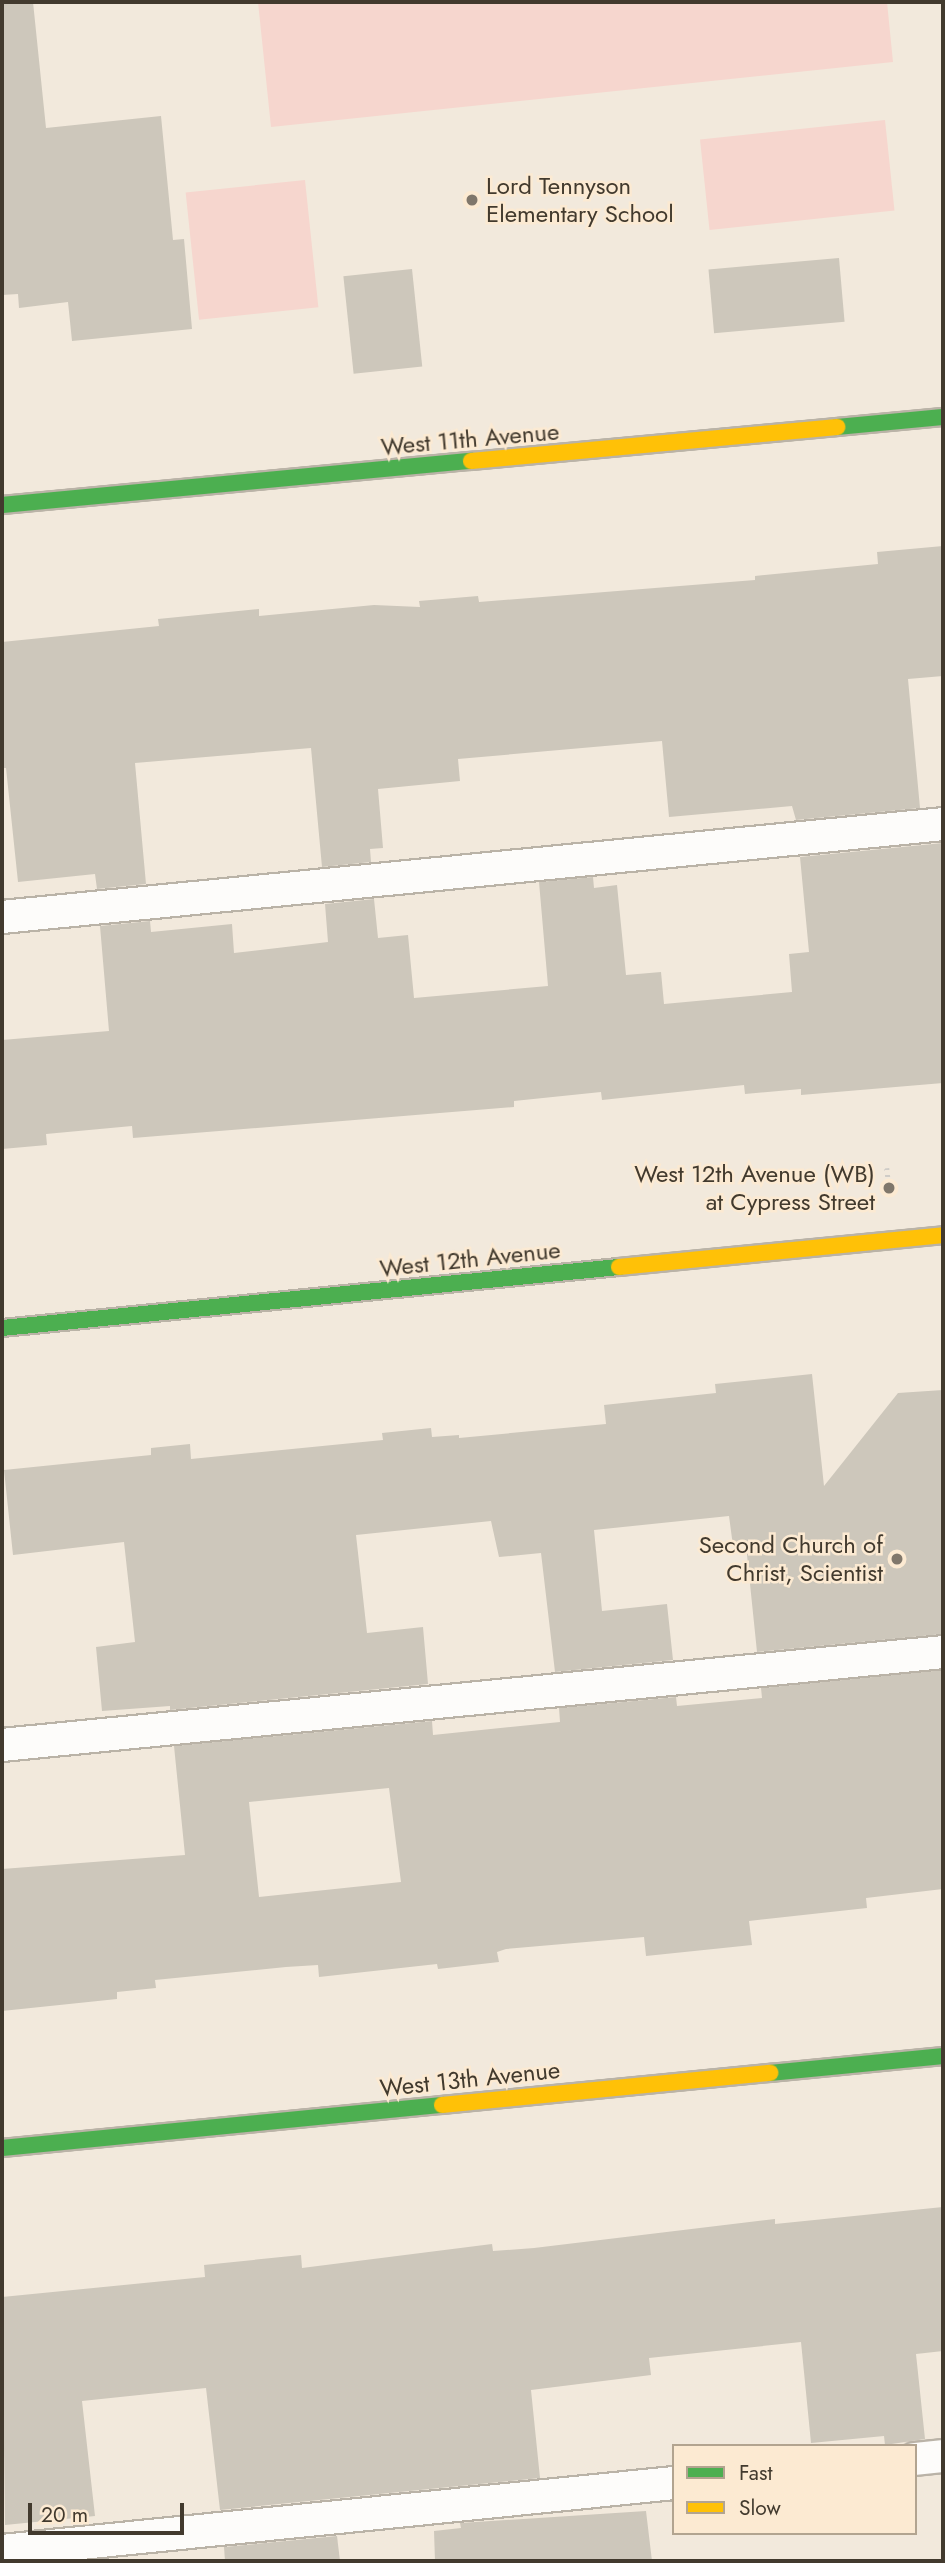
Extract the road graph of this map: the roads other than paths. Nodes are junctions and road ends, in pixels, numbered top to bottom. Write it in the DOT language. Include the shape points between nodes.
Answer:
graph roads {
  1 [pos="943,417"];
  2 [pos="2,505"];
  3 [pos="943,824"];
  4 [pos="2,917"];
  5 [pos="943,1235"];
  6 [pos="2,1328"];
  7 [pos="943,1652"];
  8 [pos="2,1745"];
  9 [pos="943,2056"];
  10 [pos="2,2148"];
  11 [pos="943,2456"];
  12 [pos="917,2459"];
  13 [pos="672,2483"];
  14 [pos="2,2551"];
  1 -- 2 [label="street, West 11th Avenue"];
  3 -- 4 [label="lane"];
  5 -- 6 [label="street, West 12th Avenue"];
  7 -- 8 [label="lane"];
  9 -- 10 [label="street, West 13th Avenue"];
  11 -- 12 [label="lane"];
  13 -- 14 [label="lane"];
}
